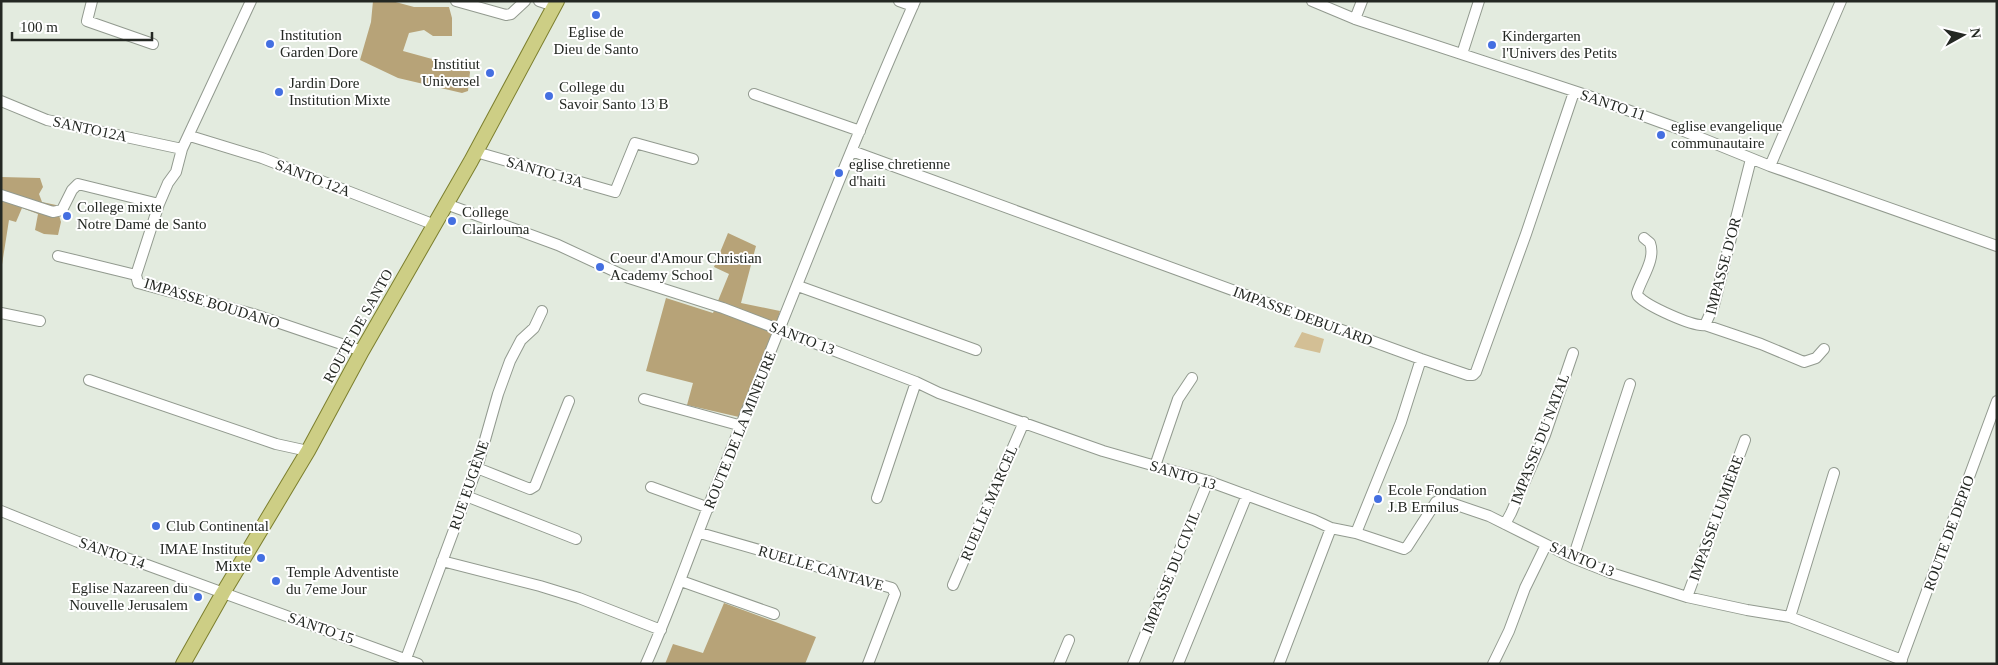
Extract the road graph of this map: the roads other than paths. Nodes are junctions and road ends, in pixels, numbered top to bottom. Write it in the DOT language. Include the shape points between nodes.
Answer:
graph roads {
  1 [pos="92,1"];
  2 [pos="251,1"];
  3 [pos="456,1"];
  4 [pos="524,1"];
  5 [pos="539,1"];
  6 [pos="899,1"];
  7 [pos="1312,1"];
  8 [pos="1362,1"];
  9 [pos="1479,1"];
  10 [pos="1841,1"];
  11 [pos="914,3"];
  12 [pos="555,4"];
  13 [pos="1355,20"];
  14 [pos="153,44"];
  15 [pos="1462,54"];
  16 [pos="1574,92"];
  17 [pos="754,94"];
  18 [pos="1,101"];
  19 [pos="860,131"];
  20 [pos="190,136"];
  21 [pos="182,149"];
  22 [pos="852,151"];
  23 [pos="476,152"];
  24 [pos="693,159"];
  25 [pos="1752,159"];
  26 [pos="1770,166"];
  27 [pos="1,195"];
  28 [pos="159,204"];
  29 [pos="446,204"];
  30 [pos="435,224"];
  31 [pos="1644,238"];
  32 [pos="1997,246"];
  33 [pos="58,256"];
  34 [pos="136,275"];
  35 [pos="798,286"];
  36 [pos="542,311"];
  37 [pos="1,313"];
  38 [pos="40,321"];
  39 [pos="1705,324"];
  40 [pos="780,330"];
  41 [pos="1824,349"];
  42 [pos="976,350"];
  43 [pos="362,351"];
  44 [pos="1574,353"];
  45 [pos="1421,359"];
  46 [pos="1192,378"];
  47 [pos="89,380"];
  48 [pos="916,382"];
  49 [pos="1630,384"];
  50 [pos="644,399"];
  51 [pos="569,400"];
  52 [pos="1997,401"];
  53 [pos="1024,422"];
  54 [pos="742,426"];
  55 [pos="1745,440"];
  56 [pos="308,451"];
  57 [pos="1155,466"];
  58 [pos="477,468"];
  59 [pos="1834,473"];
  60 [pos="1208,481"];
  61 [pos="650,487"];
  62 [pos="1247,495"];
  63 [pos="466,496"];
  64 [pos="877,498"];
  65 [pos="709,508"];
  66 [pos="1,511"];
  67 [pos="1505,524"];
  68 [pos="1331,528"];
  69 [pos="1356,532"];
  70 [pos="700,533"];
  71 [pos="576,539"];
  72 [pos="1546,544"];
  73 [pos="1573,558"];
  74 [pos="442,561"];
  75 [pos="681,581"];
  76 [pos="953,585"];
  77 [pos="223,593"];
  78 [pos="1687,597"];
  79 [pos="774,614"];
  80 [pos="1790,617"];
  81 [pos="661,630"];
  82 [pos="1069,640"];
  83 [pos="405,662"];
  84 [pos="1901,662"];
  85 [pos="183,664"];
  86 [pos="418,664"];
  87 [pos="646,664"];
  88 [pos="868,664"];
  89 [pos="1059,664"];
  90 [pos="1133,664"];
  91 [pos="1178,664"];
  92 [pos="1279,664"];
  93 [pos="1493,664"];
  1 -- 14 [label="street" via="87,22"];
  2 -- 20 [label="street, IMPASSE BOUDANO"];
  3 -- 4 [label="street" via="506,15"];
  5 -- 12 [label="street"];
  6 -- 11 [label="street"];
  7 -- 13 [label="street, SANTO 11"];
  8 -- 13 [label="street"];
  9 -- 15 [label="street"];
  10 -- 26 [label="street"];
  11 -- 19 [label="street, ROUTE DE LA MINEURE"];
  12 -- 23 [label="main road, ROUTE DE SANTO"];
  13 -- 15 [label="street, SANTO 11"];
  15 -- 16 [label="street, SANTO 11"];
  16 -- 25 [label="street, SANTO 11"];
  16 -- 45 [label="street, IMPASSE DEBULARD" via="1476,372 1468,375"];
  17 -- 19 [label="street"];
  18 -- 21 [label="street, SANTO12A" via="46,120"];
  19 -- 22 [label="street, ROUTE DE LA MINEURE"];
  20 -- 21 [label="street, IMPASSE BOUDANO"];
  20 -- 30 [label="street, SANTO 12A" via="262,158"];
  21 -- 28 [label="street, IMPASSE BOUDANO" via="176,172"];
  22 -- 35 [label="street, ROUTE DE LA MINEURE"];
  22 -- 45 [label="street, IMPASSE DEBULARD"];
  23 -- 24 [label="street, SANTO 13A" via="615,192 635,143"];
  23 -- 29 [label="main road, ROUTE DE SANTO"];
  25 -- 26 [label="street, SANTO 11"];
  25 -- 39 [label="street, IMPASSE D'OR" via="1714,305"];
  26 -- 32 [label="street, SANTO 11"];
  27 -- 28 [label="street" via="53,212 62,210 78,184"];
  28 -- 34 [label="street, IMPASSE BOUDANO"];
  29 -- 30 [label="main road, ROUTE DE SANTO"];
  29 -- 40 [label="street, SANTO 13" via="558,245 629,278"];
  30 -- 43 [label="main road, ROUTE DE SANTO"];
  31 -- 39 [label="street, IMPASSE D'OR" via="1650,242 1652,256 1638,288 1638,296 1696,325"];
  33 -- 34 [label="street"];
  34 -- 43 [label="street, IMPASSE BOUDANO" via="138,283 253,314"];
  35 -- 40 [label="street, ROUTE DE LA MINEURE"];
  35 -- 42 [label="street"];
  36 -- 58 [label="street, RUE EUGÈNE" via="510,361"];
  37 -- 38 [label="street"];
  39 -- 41 [label="street" via="1804,362 1816,358"];
  40 -- 48 [label="street, SANTO 13"];
  40 -- 54 [label="street, ROUTE DE LA MINEURE"];
  43 -- 56 [label="main road, ROUTE DE SANTO"];
  44 -- 67 [label="street, IMPASSE DU NATAL" via="1545,435"];
  45 -- 69 [label="street" via="1401,422"];
  46 -- 57 [label="street" via="1178,398"];
  47 -- 56 [label="street" via="276,444"];
  48 -- 53 [label="street, SANTO 13"];
  48 -- 64 [label="street"];
  49 -- 73 [label="street"];
  50 -- 54 [label="street"];
  51 -- 58 [label="street" via="530,489"];
  52 -- 84 [label="street, ROUTE DE DEPIO"];
  53 -- 57 [label="street, SANTO 13" via="1062,438"];
  53 -- 76 [label="street, RUELLE MARCEL"];
  54 -- 65 [label="street, ROUTE DE LA MINEURE"];
  55 -- 78 [label="street, IMPASSE LUMIÈRE"];
  56 -- 77 [label="main road, ROUTE DE SANTO"];
  57 -- 60 [label="street, SANTO 13"];
  58 -- 63 [label="street, RUE EUGÈNE"];
  59 -- 80 [label="street"];
  60 -- 62 [label="street, SANTO 13"];
  60 -- 90 [label="street, IMPASSE DU CIVIL"];
  61 -- 65 [label="street"];
  62 -- 68 [label="street, SANTO 13"];
  62 -- 91 [label="street"];
  63 -- 71 [label="street"];
  63 -- 74 [label="street, RUE EUGÈNE"];
  65 -- 70 [label="street, ROUTE DE LA MINEURE"];
  66 -- 77 [label="street, SANTO 14"];
  67 -- 69 [label="street, SANTO 13" via="1439,500 1404,549"];
  67 -- 72 [label="street, SANTO 13"];
  68 -- 69 [label="street, SANTO 13"];
  68 -- 92 [label="street"];
  70 -- 75 [label="street, ROUTE DE LA MINEURE"];
  70 -- 88 [label="street, RUELLE CANTAVE" via="892,588 895,594"];
  72 -- 73 [label="street, SANTO 13"];
  72 -- 93 [label="street"];
  73 -- 78 [label="street, SANTO 13"];
  74 -- 81 [label="street" via="579,598"];
  74 -- 83 [label="street, RUE EUGÈNE"];
  75 -- 79 [label="street"];
  75 -- 81 [label="street, ROUTE DE LA MINEURE"];
  77 -- 83 [label="street, SANTO 15"];
  77 -- 85 [label="main road, ROUTE DE SANTO"];
  78 -- 80 [label="street, SANTO 13"];
  80 -- 84 [label="street, SANTO 13"];
  81 -- 87 [label="street, ROUTE DE LA MINEURE"];
  82 -- 89 [label="street"];
  83 -- 86 [label="street, SANTO 15"];
}
